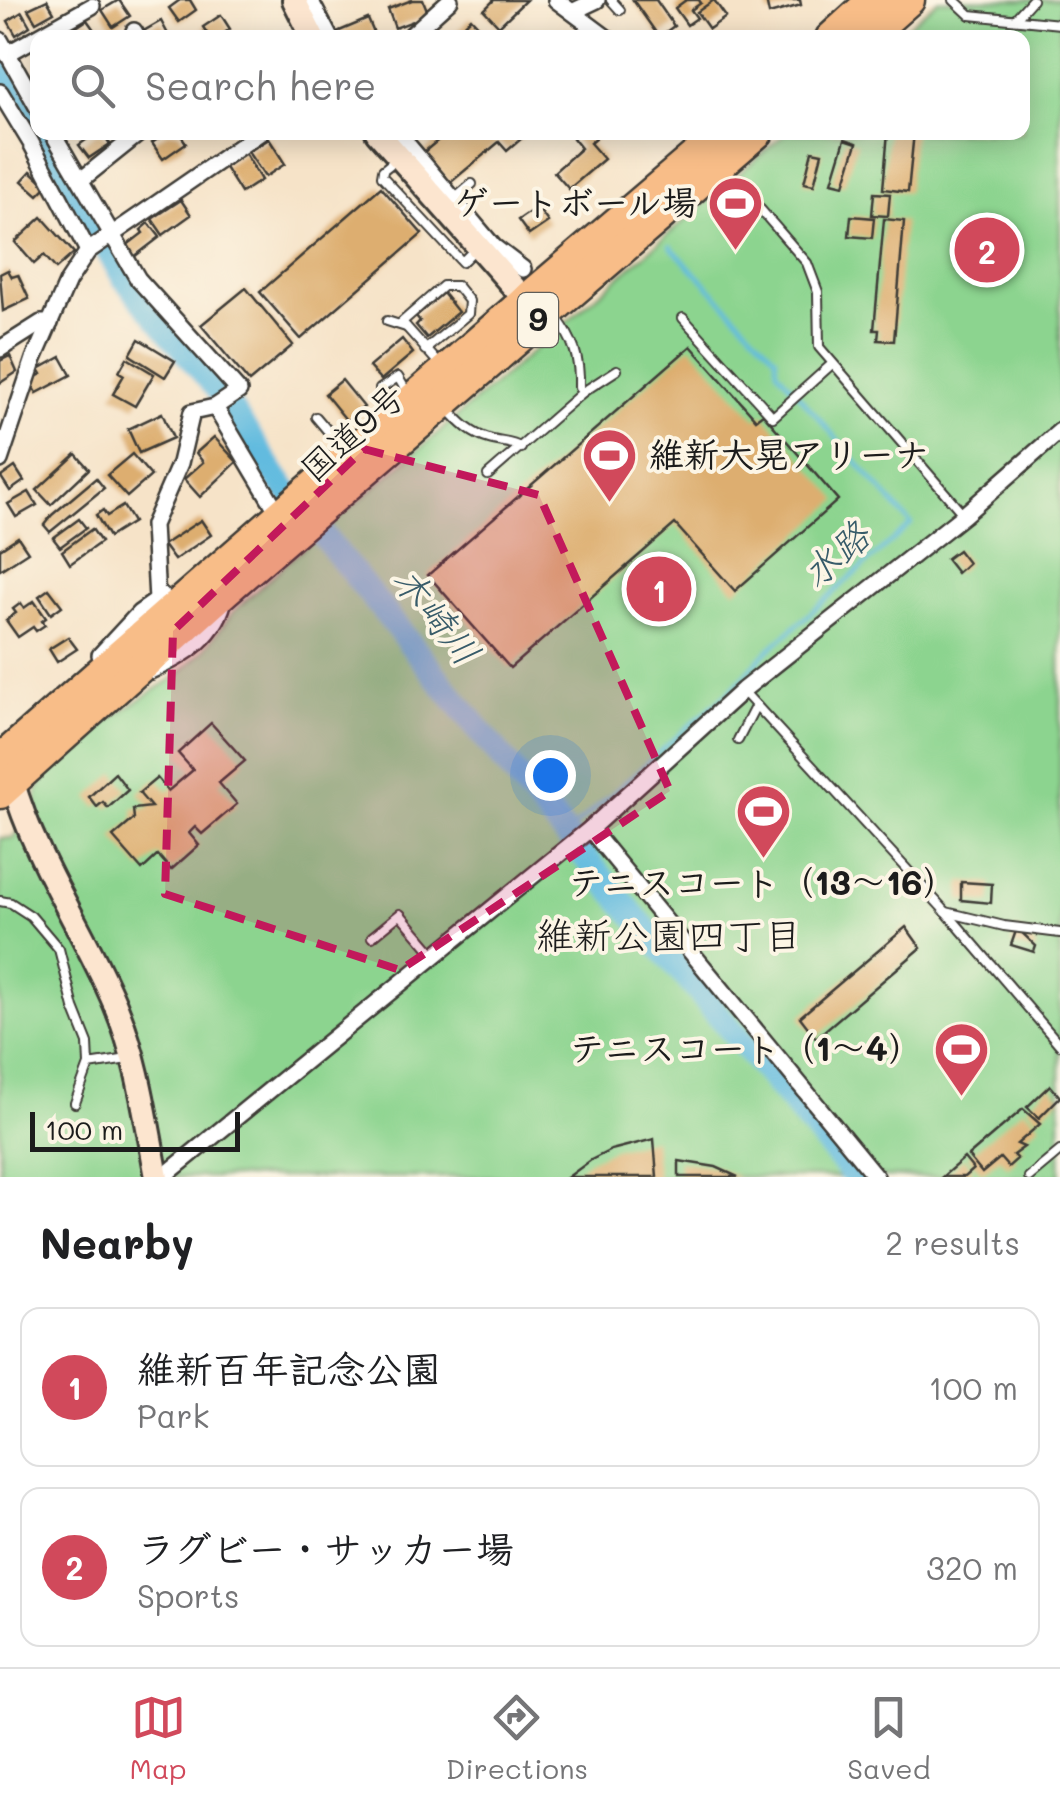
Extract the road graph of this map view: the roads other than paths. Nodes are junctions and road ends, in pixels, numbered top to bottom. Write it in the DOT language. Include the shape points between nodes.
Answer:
graph roads {
  1 [pos="294,0"];
  2 [pos="310,0"];
  3 [pos="450,0"];
  4 [pos="556,0"];
  5 [pos="597,0"];
  6 [pos="611,0"];
  7 [pos="874,0"];
  8 [pos="909,0"];
  9 [pos="954,0"];
  10 [pos="1032,0"];
  11 [pos="92,6"];
  12 [pos="620,10"];
  13 [pos="1060,11"];
  14 [pos="574,12"];
  15 [pos="1015,20"];
  16 [pos="1060,24"];
  17 [pos="40,30"];
  18 [pos="309,30"];
  19 [pos="326,30"];
  20 [pos="417,30"];
  21 [pos="597,30"];
  22 [pos="840,30"];
  23 [pos="875,30"];
  24 [pos="30,35"];
  25 [pos="3,47"];
  26 [pos="0,92"];
  27 [pos="30,94"];
  28 [pos="57,140"];
  29 [pos="119,140"];
  30 [pos="250,140"];
  31 [pos="384,140"];
  32 [pos="403,140"];
  33 [pos="712,144"];
  34 [pos="399,157"];
  35 [pos="81,180"];
  36 [pos="472,184"];
  37 [pos="449,203"];
  38 [pos="114,234"];
  39 [pos="478,246"];
  40 [pos="88,252"];
  41 [pos="523,269"];
  42 [pos="539,309"];
  43 [pos="683,318"];
  44 [pos="387,321"];
  45 [pos="50,323"];
  46 [pos="406,327"];
  47 [pos="0,349"];
  48 [pos="436,360"];
  49 [pos="832,364"];
  50 [pos="616,370"];
  51 [pos="380,390"];
  52 [pos="583,392"];
  53 [pos="411,400"];
  54 [pos="443,403"];
  55 [pos="215,407"];
  56 [pos="316,418"];
  57 [pos="1060,431"];
  58 [pos="521,448"];
  59 [pos="350,457"];
  60 [pos="0,460"];
  61 [pos="488,475"];
  62 [pos="298,513"];
  63 [pos="964,516"];
  64 [pos="220,581"];
  65 [pos="157,600"];
  66 [pos="88,682"];
  67 [pos="743,690"];
  68 [pos="756,705"];
  69 [pos="738,740"];
  70 [pos="4,765"];
  71 [pos="590,829"];
  72 [pos="0,901"];
  73 [pos="946,912"];
  74 [pos="1060,933"];
  75 [pos="372,937"];
  76 [pos="81,938"];
  77 [pos="59,949"];
  78 [pos="435,955"];
  79 [pos="1060,1045"];
  80 [pos="133,1057"];
  81 [pos="89,1066"];
  82 [pos="75,1102"];
  83 [pos="1060,1151"];
  84 [pos="160,1177"];
  85 [pos="876,1177"];
  86 [pos="1030,1177"];
  1 -- 18 [label="street"];
  2 -- 19 [label="street"];
  3 -- 20 [label="street"];
  4 -- 14 [label="street"];
  5 -- 14 [label="street"];
  6 -- 12 [label="lane"];
  7 -- 22 [label="highway"];
  8 -- 23 [label="highway"];
  9 -- 15 [label="lane" via="970,14"];
  10 -- 15 [label="lane"];
  11 -- 17 [label="street"];
  13 -- 16 [label="lane"];
  14 -- 21 [label="street"];
  15 -- 16 [label="lane"];
  24 -- 25 [label="street"];
  25 -- 27 [label="street"];
  26 -- 40 [label="street"];
  28 -- 35 [label="street"];
  29 -- 35 [label="street"];
  30 -- 38 [label="street"];
  31 -- 34 [label="street"];
  32 -- 37 [label="street"];
  33 -- 42 [label="highway, 国道9号 / 9"];
  33 -- 49 [label="lane" via="806,263 818,292 819,348"];
  34 -- 37 [label="street"];
  34 -- 39 [label="lane" via="382,176 394,190 462,262"];
  35 -- 38 [label="street"];
  36 -- 37 [label="lane"];
  37 -- 39 [label="street"];
  37 -- 41 [label="street"];
  38 -- 40 [label="street"];
  38 -- 55 [label="street" via="138,279 238,391"];
  39 -- 42 [label="street"];
  40 -- 45 [label="street"];
  42 -- 48 [label="highway, 国道9号 / 9"];
  42 -- 52 [label="lane" via="576,348"];
  42 -- 54 [label="highway, 国道9号 / 9"];
  43 -- 49 [label="lane" via="773,417"];
  44 -- 46 [label="lane"];
  45 -- 47 [label="street"];
  45 -- 60 [label="street"];
  46 -- 48 [label="lane"];
  46 -- 48 [label="lane" via="402,322 443,286 457,286 469,301 468,314"];
  48 -- 53 [label="highway, 国道9号 / 9"];
  49 -- 63 [label="lane"];
  50 -- 52 [label="lane"];
  51 -- 53 [label="lane" via="398,377"];
  52 -- 58 [label="lane"];
  53 -- 59 [label="highway, 国道9号 / 9"];
  54 -- 58 [label="lane" via="472,432"];
  54 -- 62 [label="highway, 国道9号 / 9"];
  55 -- 62 [label="street"];
  55 -- 65 [label="street" via="192,412 180,464 153,525"];
  56 -- 59 [label="lane"];
  57 -- 63 [label="street"];
  58 -- 61 [label="lane"];
  59 -- 62 [label="highway, 国道9号 / 9"];
  62 -- 64 [label="highway, 国道9号 / 9"];
  63 -- 67 [label="street"];
  64 -- 65 [label="street" via="197,575"];
  64 -- 66 [label="highway, 国道9号 / 9"];
  64 -- 70 [label="highway, 国道9号 / 9" via="130,675"];
  65 -- 66 [label="street" via="100,654"];
  66 -- 70 [label="highway, 国道9号 / 9"];
  67 -- 68 [label="lane"];
  67 -- 71 [label="street"];
  68 -- 69 [label="lane"];
  68 -- 73 [label="lane"];
  70 -- 76 [label="street" via="25,826"];
  71 -- 78 [label="street"];
  71 -- 85 [label="street"];
  72 -- 77 [label="lane" via="31,916"];
  73 -- 74 [label="lane"];
  73 -- 79 [label="lane"];
  75 -- 78 [label="lane" via="400,914"];
  76 -- 77 [label="lane"];
  76 -- 80 [label="street"];
  77 -- 81 [label="lane"];
  78 -- 84 [label="street"];
  80 -- 81 [label="lane"];
  80 -- 84 [label="street"];
  81 -- 82 [label="lane"];
  83 -- 86 [label="lane"];
}
